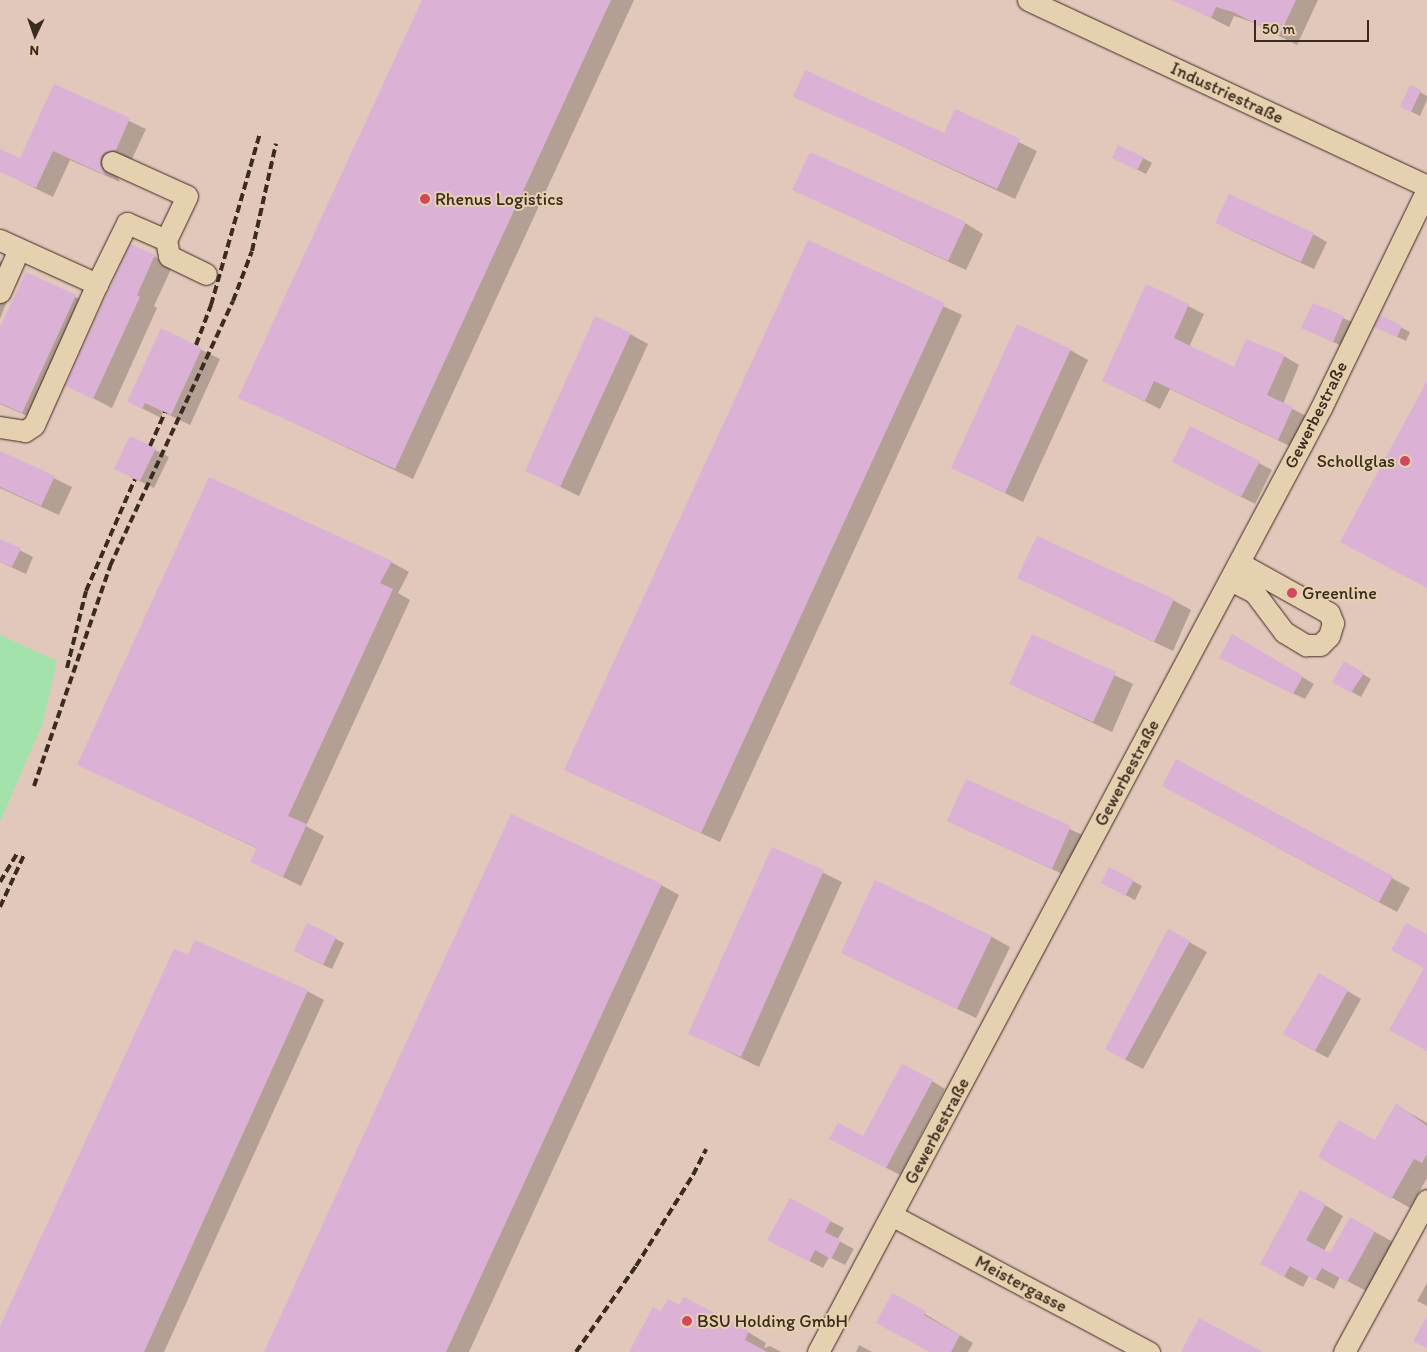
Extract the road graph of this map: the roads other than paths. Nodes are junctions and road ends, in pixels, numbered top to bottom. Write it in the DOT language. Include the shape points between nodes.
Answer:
graph roads {
  1 [pos="1028,0"];
  2 [pos="112,162"];
  3 [pos="1427,186"];
  4 [pos="1427,190"];
  5 [pos="0,240"];
  6 [pos="166,240"];
  7 [pos="19,249"];
  8 [pos="206,274"];
  9 [pos="98,284"];
  10 [pos="0,292"];
  11 [pos="0,427"];
  12 [pos="1427,1200"];
  13 [pos="892,1216"];
  14 [pos="818,1352"];
  15 [pos="1149,1352"];
  16 [pos="1344,1352"];
  1 -- 3 [label="street, Industriestraße"];
  2 -- 6 [label="street" via="187,196"];
  4 -- 13 [label="street, Gewerbestraße" via="1321,408"];
  5 -- 7 [label="street"];
  6 -- 8 [label="street" via="169,256"];
  6 -- 9 [label="street" via="127,223"];
  7 -- 9 [label="street"];
  7 -- 10 [label="street"];
  9 -- 11 [label="street" via="34,425 24,431"];
  12 -- 16 [label="street"];
  13 -- 14 [label="street, Gewerbestraße"];
  13 -- 15 [label="street, Meistergasse"];
}
